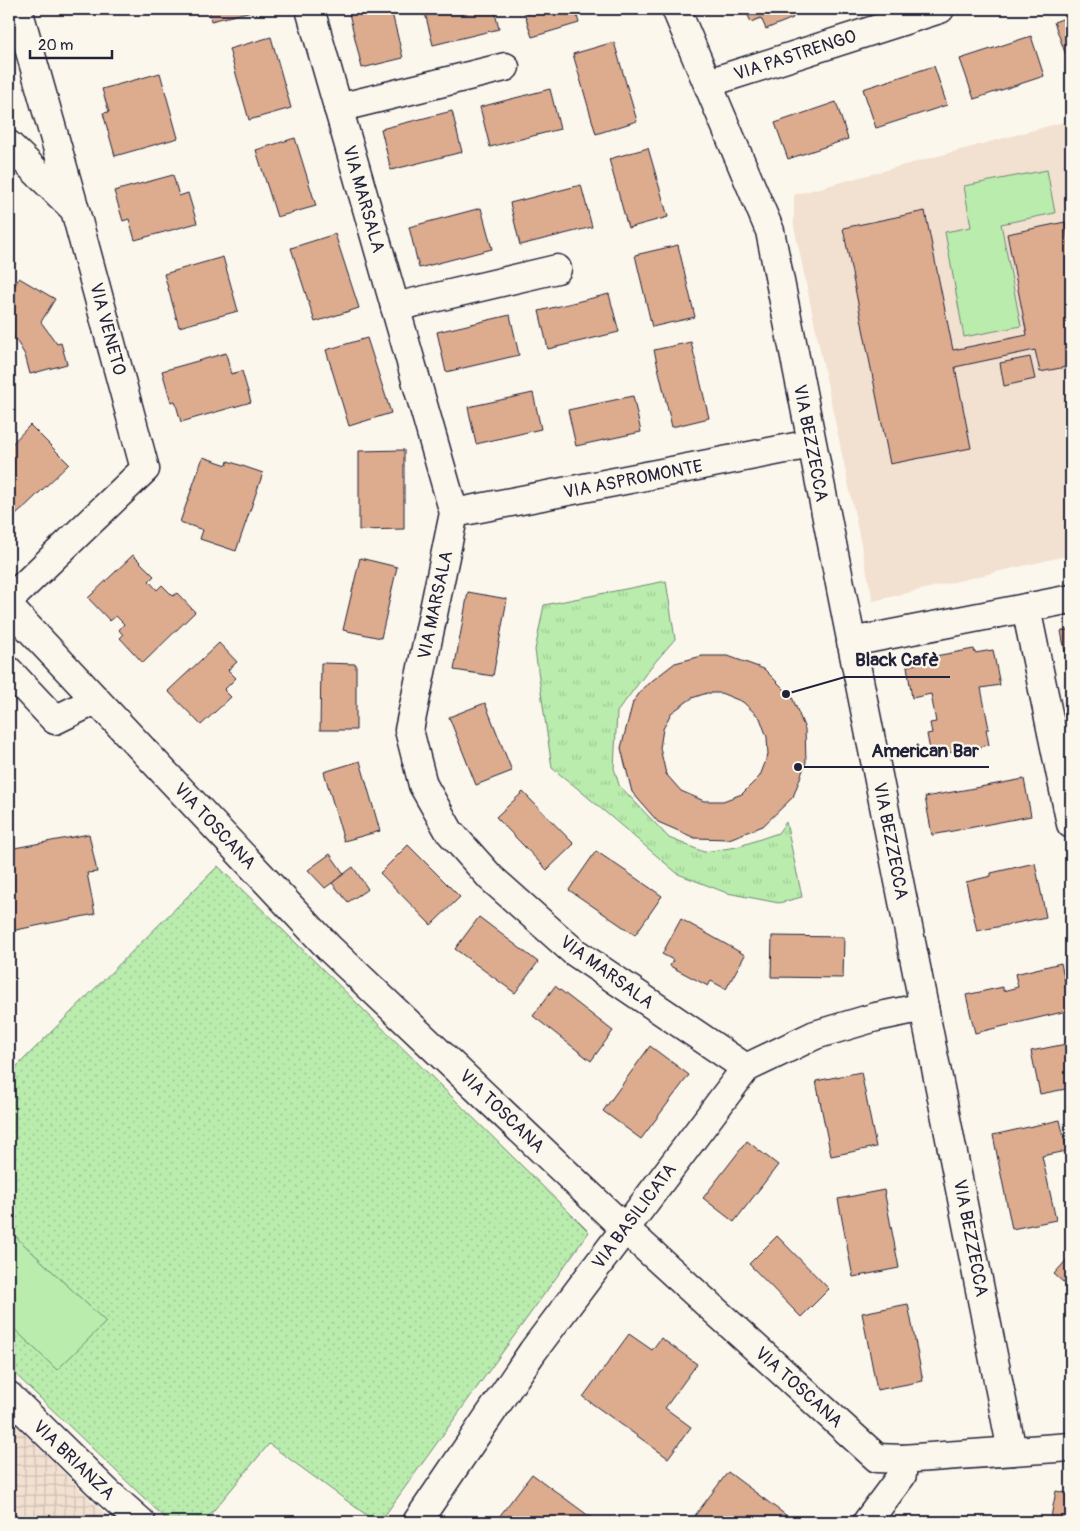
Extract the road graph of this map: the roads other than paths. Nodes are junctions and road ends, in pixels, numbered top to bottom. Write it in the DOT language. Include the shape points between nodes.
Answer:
graph roads {
  1 [pos="18,9"];
  2 [pos="310,9"];
  3 [pos="676,9"];
  4 [pos="931,10"];
  5 [pos="505,66"];
  6 [pos="708,83"];
  7 [pos="338,108"];
  8 [pos="9,146"];
  9 [pos="75,210"];
  10 [pos="557,269"];
  11 [pos="395,307"];
  12 [pos="811,444"];
  13 [pos="454,513"];
  14 [pos="9,600"];
  15 [pos="1071,600"];
  16 [pos="9,608"];
  17 [pos="1026,608"];
  18 [pos="851,642"];
  19 [pos="9,671"];
  20 [pos="96,700"];
  21 [pos="1071,824"];
  22 [pos="924,1007"];
  23 [pos="746,1068"];
  24 [pos="624,1228"];
  25 [pos="9,1396"];
  26 [pos="1071,1447"];
  27 [pos="1012,1451"];
  28 [pos="902,1459"];
  29 [pos="141,1522"];
  30 [pos="417,1522"];
  31 [pos="867,1522"];
  1 -- 9 [label="street, VIA VENETO"];
  2 -- 7 [label="street, VIA MARSALA"];
  3 -- 6 [label="street, VIA BEZZECCA"];
  4 -- 6 [label="street, VIA PASTRENGO"];
  5 -- 7 [label="street"];
  6 -- 12 [label="street, VIA BEZZECCA" via="770,232"];
  7 -- 11 [label="street, VIA MARSALA"];
  8 -- 9 [label="street"];
  9 -- 14 [label="street, VIA VENETO" via="145,469"];
  10 -- 11 [label="street"];
  11 -- 13 [label="street, VIA MARSALA"];
  12 -- 13 [label="street, VIA ASPROMONTE"];
  12 -- 18 [label="street, VIA BEZZECCA"];
  13 -- 23 [label="street, VIA MARSALA" via="409,730 423,785 450,831 485,871 573,951"];
  15 -- 17 [label="street"];
  16 -- 20 [label="street, VIA TOSCANA"];
  17 -- 18 [label="street"];
  17 -- 21 [label="street"];
  18 -- 22 [label="street, VIA BEZZECCA"];
  19 -- 20 [label="street" via="55,720"];
  20 -- 24 [label="street, VIA TOSCANA" via="330,949"];
  22 -- 23 [label="street, VIA BASILICATA" via="815,1034"];
  22 -- 27 [label="street, VIA BEZZECCA"];
  23 -- 24 [label="street, VIA BASILICATA"];
  24 -- 28 [label="street, VIA TOSCANA" via="877,1458"];
  24 -- 30 [label="street, VIA BASILICATA" via="533,1352"];
  25 -- 29 [label="street, VIA BRIANZA"];
  26 -- 27 [label="street, VIA TOSCANA"];
  27 -- 28 [label="street, VIA TOSCANA"];
  28 -- 31 [label="street" via="902,1475"];
}
